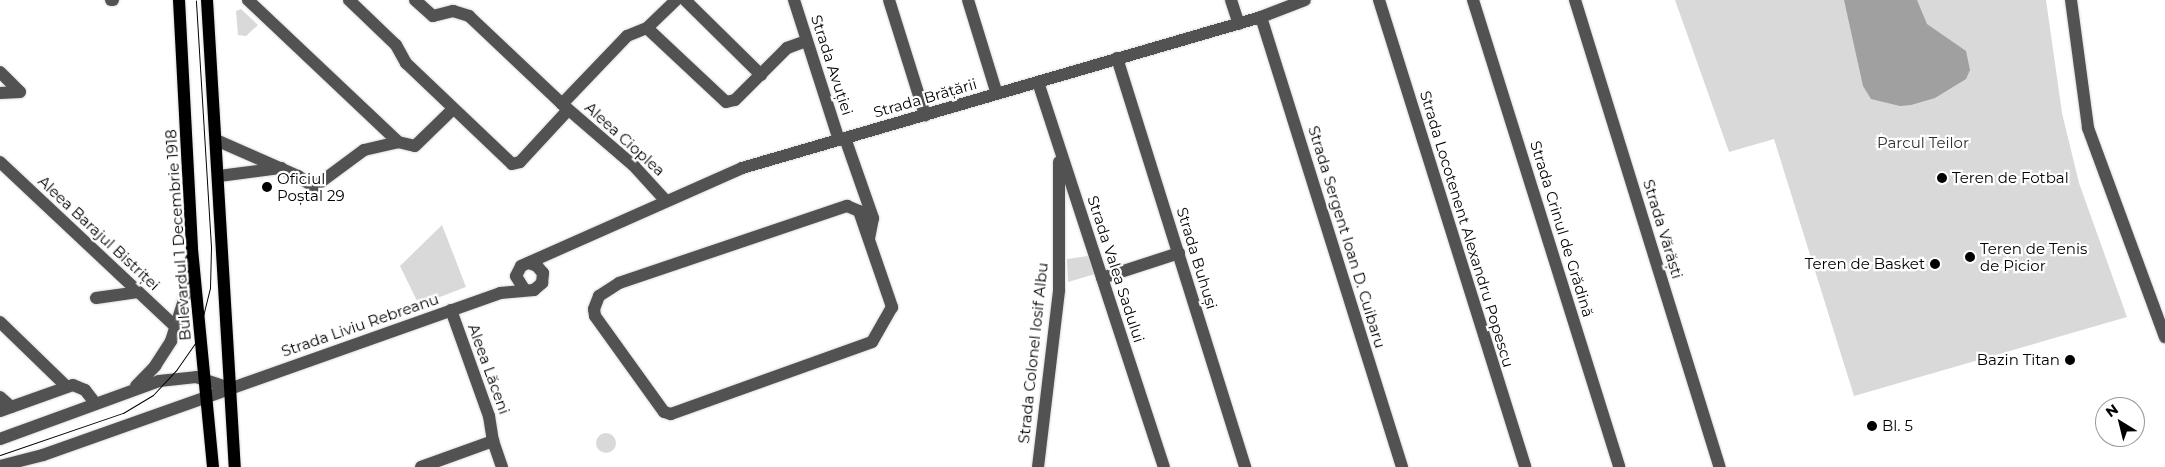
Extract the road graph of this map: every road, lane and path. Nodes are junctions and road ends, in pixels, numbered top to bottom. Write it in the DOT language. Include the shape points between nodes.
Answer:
graph roads {
  1 [pos="179,0"];
  2 [pos="207,0"];
  3 [pos="248,0"];
  4 [pos="349,0"];
  5 [pos="415,0"];
  6 [pos="676,0"];
  7 [pos="685,0"];
  8 [pos="794,0"];
  9 [pos="889,0"];
  10 [pos="968,0"];
  11 [pos="1231,0"];
  12 [pos="1305,0"];
  13 [pos="1379,0"];
  14 [pos="1473,0"];
  15 [pos="1575,0"];
  16 [pos="2071,0"];
  17 [pos="1281,5"];
  18 [pos="1261,17"];
  19 [pos="1239,24"];
  20 [pos="647,28"];
  21 [pos="806,40"];
  22 [pos="1118,58"];
  23 [pos="0,72"];
  24 [pos="761,74"];
  25 [pos="1038,82"];
  26 [pos="0,93"];
  27 [pos="997,94"];
  28 [pos="565,107"];
  29 [pos="452,109"];
  30 [pos="925,115"];
  31 [pos="842,139"];
  32 [pos="216,140"];
  33 [pos="398,142"];
  34 [pos="1059,152"];
  35 [pos="0,162"];
  36 [pos="281,168"];
  37 [pos="218,176"];
  38 [pos="666,201"];
  39 [pos="869,238"];
  40 [pos="562,246"];
  41 [pos="192,249"];
  42 [pos="1180,253"];
  43 [pos="529,263"];
  44 [pos="543,273"];
  45 [pos="516,276"];
  46 [pos="1102,278"];
  47 [pos="524,289"];
  48 [pos="138,292"];
  49 [pos="500,293"];
  50 [pos="96,298"];
  51 [pos="451,310"];
  52 [pos="0,322"];
  53 [pos="176,327"];
  54 [pos="2165,337"];
  55 [pos="207,379"];
  56 [pos="67,386"];
  57 [pos="230,388"];
  58 [pos="132,389"];
  59 [pos="209,396"];
  60 [pos="0,397"];
  61 [pos="95,403"];
  62 [pos="5,409"];
  63 [pos="0,439"];
  64 [pos="493,441"];
  65 [pos="0,466"];
  66 [pos="213,467"];
  67 [pos="235,467"];
  68 [pos="422,467"];
  69 [pos="502,467"];
  70 [pos="1038,467"];
  71 [pos="1164,467"];
  72 [pos="1245,467"];
  73 [pos="1402,467"];
  74 [pos="1525,467"];
  75 [pos="1619,467"];
  76 [pos="1720,467"];
  1 -- 41 [label="main road, Bulevardul 1 Decembrie 1918"];
  2 -- 32 [label="main road"];
  3 -- 33 [label="street"];
  4 -- 29 [label="street, Aleea Cioplea" via="396,45 406,63"];
  5 -- 28 [label="street" via="433,16 453,11 469,16"];
  6 -- 20 [label="street, Aleea Cioplea"];
  7 -- 24 [label="street"];
  8 -- 21 [label="street, Strada Avuției"];
  9 -- 30 [label="street"];
  10 -- 27 [label="street"];
  11 -- 19 [label="street"];
  12 -- 17 [label="street, Strada Brățării"];
  13 -- 74 [label="street, Strada Locotenent Alexandru Popescu"];
  14 -- 75 [label="street, Strada Crinul de Grădină"];
  15 -- 76 [label="street, Strada Vărăști"];
  16 -- 54 [label="street" via="2088,128"];
  17 -- 18 [label="street, Strada Brățării"];
  18 -- 19 [label="street, Strada Brățării"];
  18 -- 73 [label="street, Strada Sergent Ioan D. Cuibaru"];
  19 -- 22 [label="street, Strada Brățării"];
  20 -- 24 [label="street" via="726,102 735,100"];
  20 -- 28 [label="street, Aleea Cioplea" via="627,36"];
  21 -- 24 [label="street" via="787,48"];
  21 -- 31 [label="street, Strada Avuției"];
  22 -- 25 [label="street, Strada Brățării"];
  22 -- 42 [label="street, Strada Buhuși"];
  23 -- 26 [label="street" via="20,92"];
  25 -- 27 [label="street, Strada Brățării"];
  25 -- 34 [label="street, Strada Valea Sadului"];
  27 -- 30 [label="street, Strada Brățării"];
  28 -- 29 [label="street, Aleea Cioplea" via="520,162 512,164"];
  28 -- 38 [label="street, Aleea Cioplea" via="634,166"];
  29 -- 33 [label="street" via="415,146"];
  30 -- 31 [label="street, Strada Brățării"];
  31 -- 38 [label="street, Strada Brățării" via="742,168"];
  31 -- 39 [label="street, Strada Avuției" via="873,218"];
  32 -- 36 [label="street"];
  32 -- 37 [label="main road"];
  33 -- 36 [label="street" via="364,150 314,187"];
  34 -- 46 [label="street, Strada Valea Sadului"];
  34 -- 70 [label="street, Strada Colonel Iosif Albu" via="1059,290"];
  35 -- 48 [label="street, Aleea Barajul Bistriței"];
  36 -- 37 [label="street"];
  37 -- 57 [label="main road"];
  38 -- 40 [label="street, Strada Brățării"];
  39 -- 39 [label="street" via="859,211 847,206 619,283 599,296 595,316 664,412 671,414 872,342 892,307"];
  40 -- 43 [label="street, Strada Brățării"];
  40 -- 44 [label="street"];
  41 -- 53 [label="street"];
  41 -- 55 [label="main road, Bulevardul 1 Decembrie 1918"];
  42 -- 46 [label="street"];
  42 -- 72 [label="street, Strada Buhuși"];
  43 -- 44 [label="street"];
  43 -- 45 [label="street" via="521,266"];
  44 -- 47 [label="street" via="540,286"];
  45 -- 47 [label="street"];
  45 -- 49 [label="street, Strada Liviu Rebreanu"];
  46 -- 71 [label="street, Strada Valea Sadului"];
  47 -- 49 [label="street, Strada Liviu Rebreanu"];
  48 -- 50 [label="street"];
  48 -- 53 [label="street, Aleea Barajul Bistriței"];
  49 -- 51 [label="street, Strada Liviu Rebreanu"];
  51 -- 57 [label="street, Strada Liviu Rebreanu"];
  51 -- 64 [label="street, Aleea Lăceni" via="490,416"];
  52 -- 56 [label="street"];
  53 -- 58 [label="street" via="164,354"];
  55 -- 57 [label="street"];
  55 -- 58 [label="street" via="178,377"];
  55 -- 59 [label="main road, Bulevardul 1 Decembrie 1918"];
  56 -- 61 [label="street" via="76,385 85,390"];
  56 -- 62 [label="street"];
  57 -- 59 [label="street, Strada Liviu Rebreanu"];
  57 -- 67 [label="main road"];
  58 -- 61 [label="street"];
  59 -- 65 [label="street, Strada Liviu Rebreanu" via="43,456"];
  59 -- 66 [label="main road, Bulevardul 1 Decembrie 1918"];
  60 -- 62 [label="street"];
  61 -- 63 [label="street"];
  64 -- 68 [label="street"];
  64 -- 69 [label="street, Aleea Lăceni"];
}
